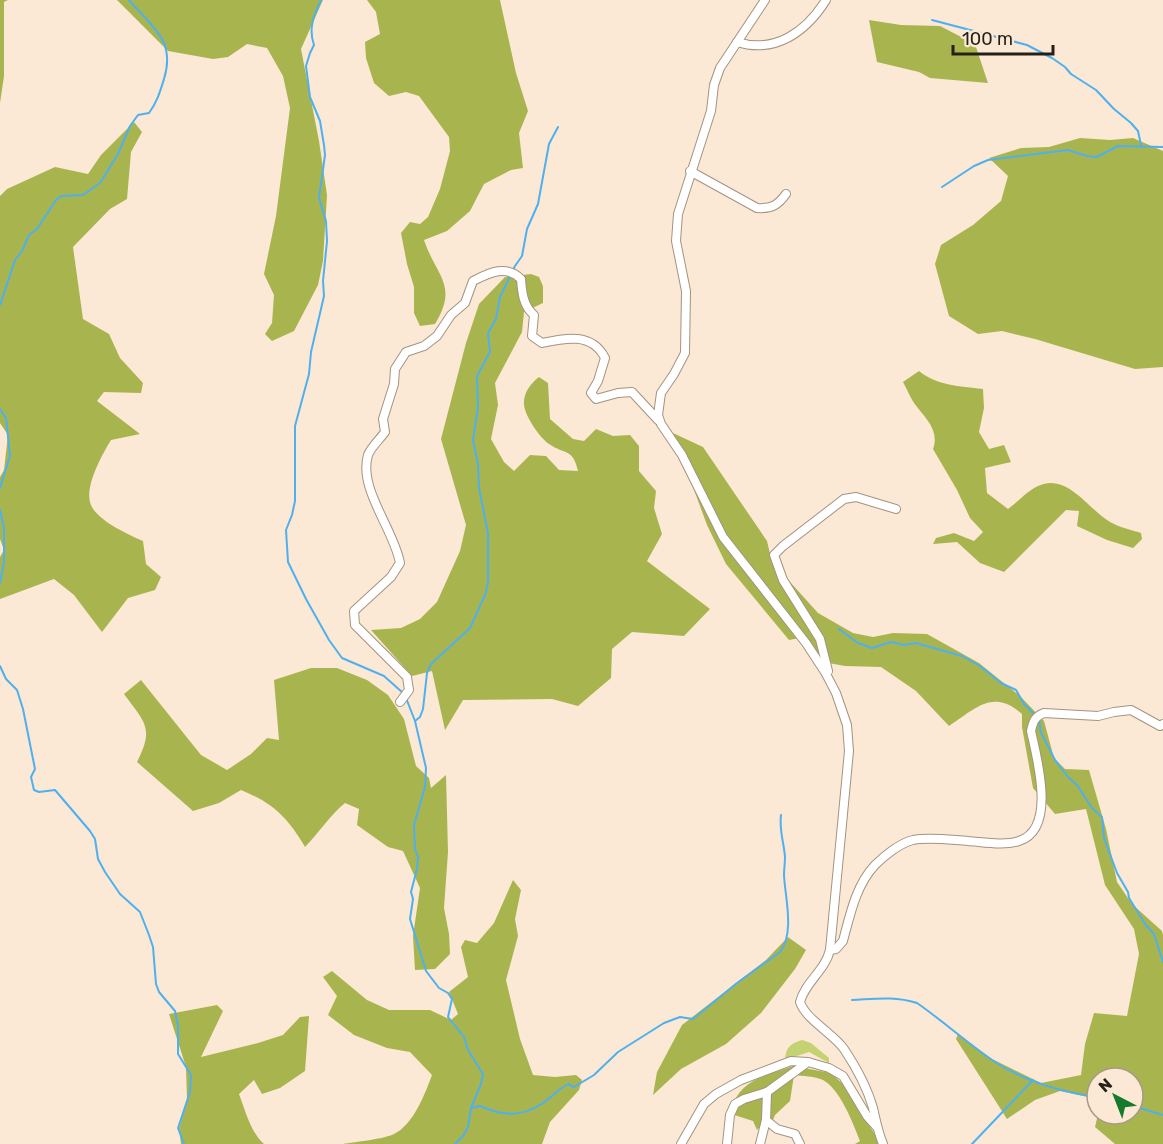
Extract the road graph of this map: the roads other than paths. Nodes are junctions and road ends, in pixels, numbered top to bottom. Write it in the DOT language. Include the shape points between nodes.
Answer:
graph roads {
  1 [pos="765,0"];
  2 [pos="826,0"];
  3 [pos="737,42"];
  4 [pos="690,171"];
  5 [pos="786,194"];
  6 [pos="661,424"];
  7 [pos="896,508"];
  8 [pos="832,684"];
  9 [pos="400,702"];
  10 [pos="1163,724"];
  11 [pos="831,950"];
  12 [pos="808,1062"];
  13 [pos="767,1092"];
  14 [pos="766,1120"];
  15 [pos="876,1127"];
  16 [pos="681,1144"];
  17 [pos="727,1144"];
  18 [pos="760,1144"];
  19 [pos="800,1144"];
  20 [pos="884,1144"];
  1 -- 3 [label="street"];
  2 -- 3 [label="street" via="796,34 773,44 752,46"];
  3 -- 4 [label="street" via="720,68 711,111"];
  4 -- 5 [label="street" via="757,208 773,207"];
  4 -- 6 [label="street" via="678,214 676,241 686,291 685,353 661,393"];
  6 -- 8 [label="street" via="682,455 723,537 806,643"];
  6 -- 9 [label="street" via="632,392 596,399 591,393 604,358 600,349 574,338 542,342 532,336 534,315 522,295 521,279 506,271 492,271 473,281 465,303 437,336 424,346 405,352 394,369 394,384 383,419 385,432 369,453 366,472 400,563 391,577 354,611 355,625 407,677 409,690"];
  7 -- 8 [label="street" via="856,498 844,499 774,555 783,580 820,639"];
  8 -- 11 [label="street" via="847,725 849,751"];
  10 -- 11 [label="street" via="1153,723 1131,710 1098,716 1039,715 1030,731 1042,798 1029,836 1017,842 912,840 897,848 875,865 863,881 843,941 837,950"];
  11 -- 15 [label="street" via="800,1002 807,1014 836,1039 858,1071"];
  12 -- 13 [label="street"];
  12 -- 15 [label="street" via="843,1076"];
  12 -- 16 [label="street" via="791,1061 775,1066 716,1094 704,1104"];
  13 -- 14 [label="street"];
  13 -- 17 [label="street" via="735,1104"];
  14 -- 18 [label="street"];
  14 -- 19 [label="street" via="777,1129 795,1134"];
  15 -- 20 [label="street"];
}
